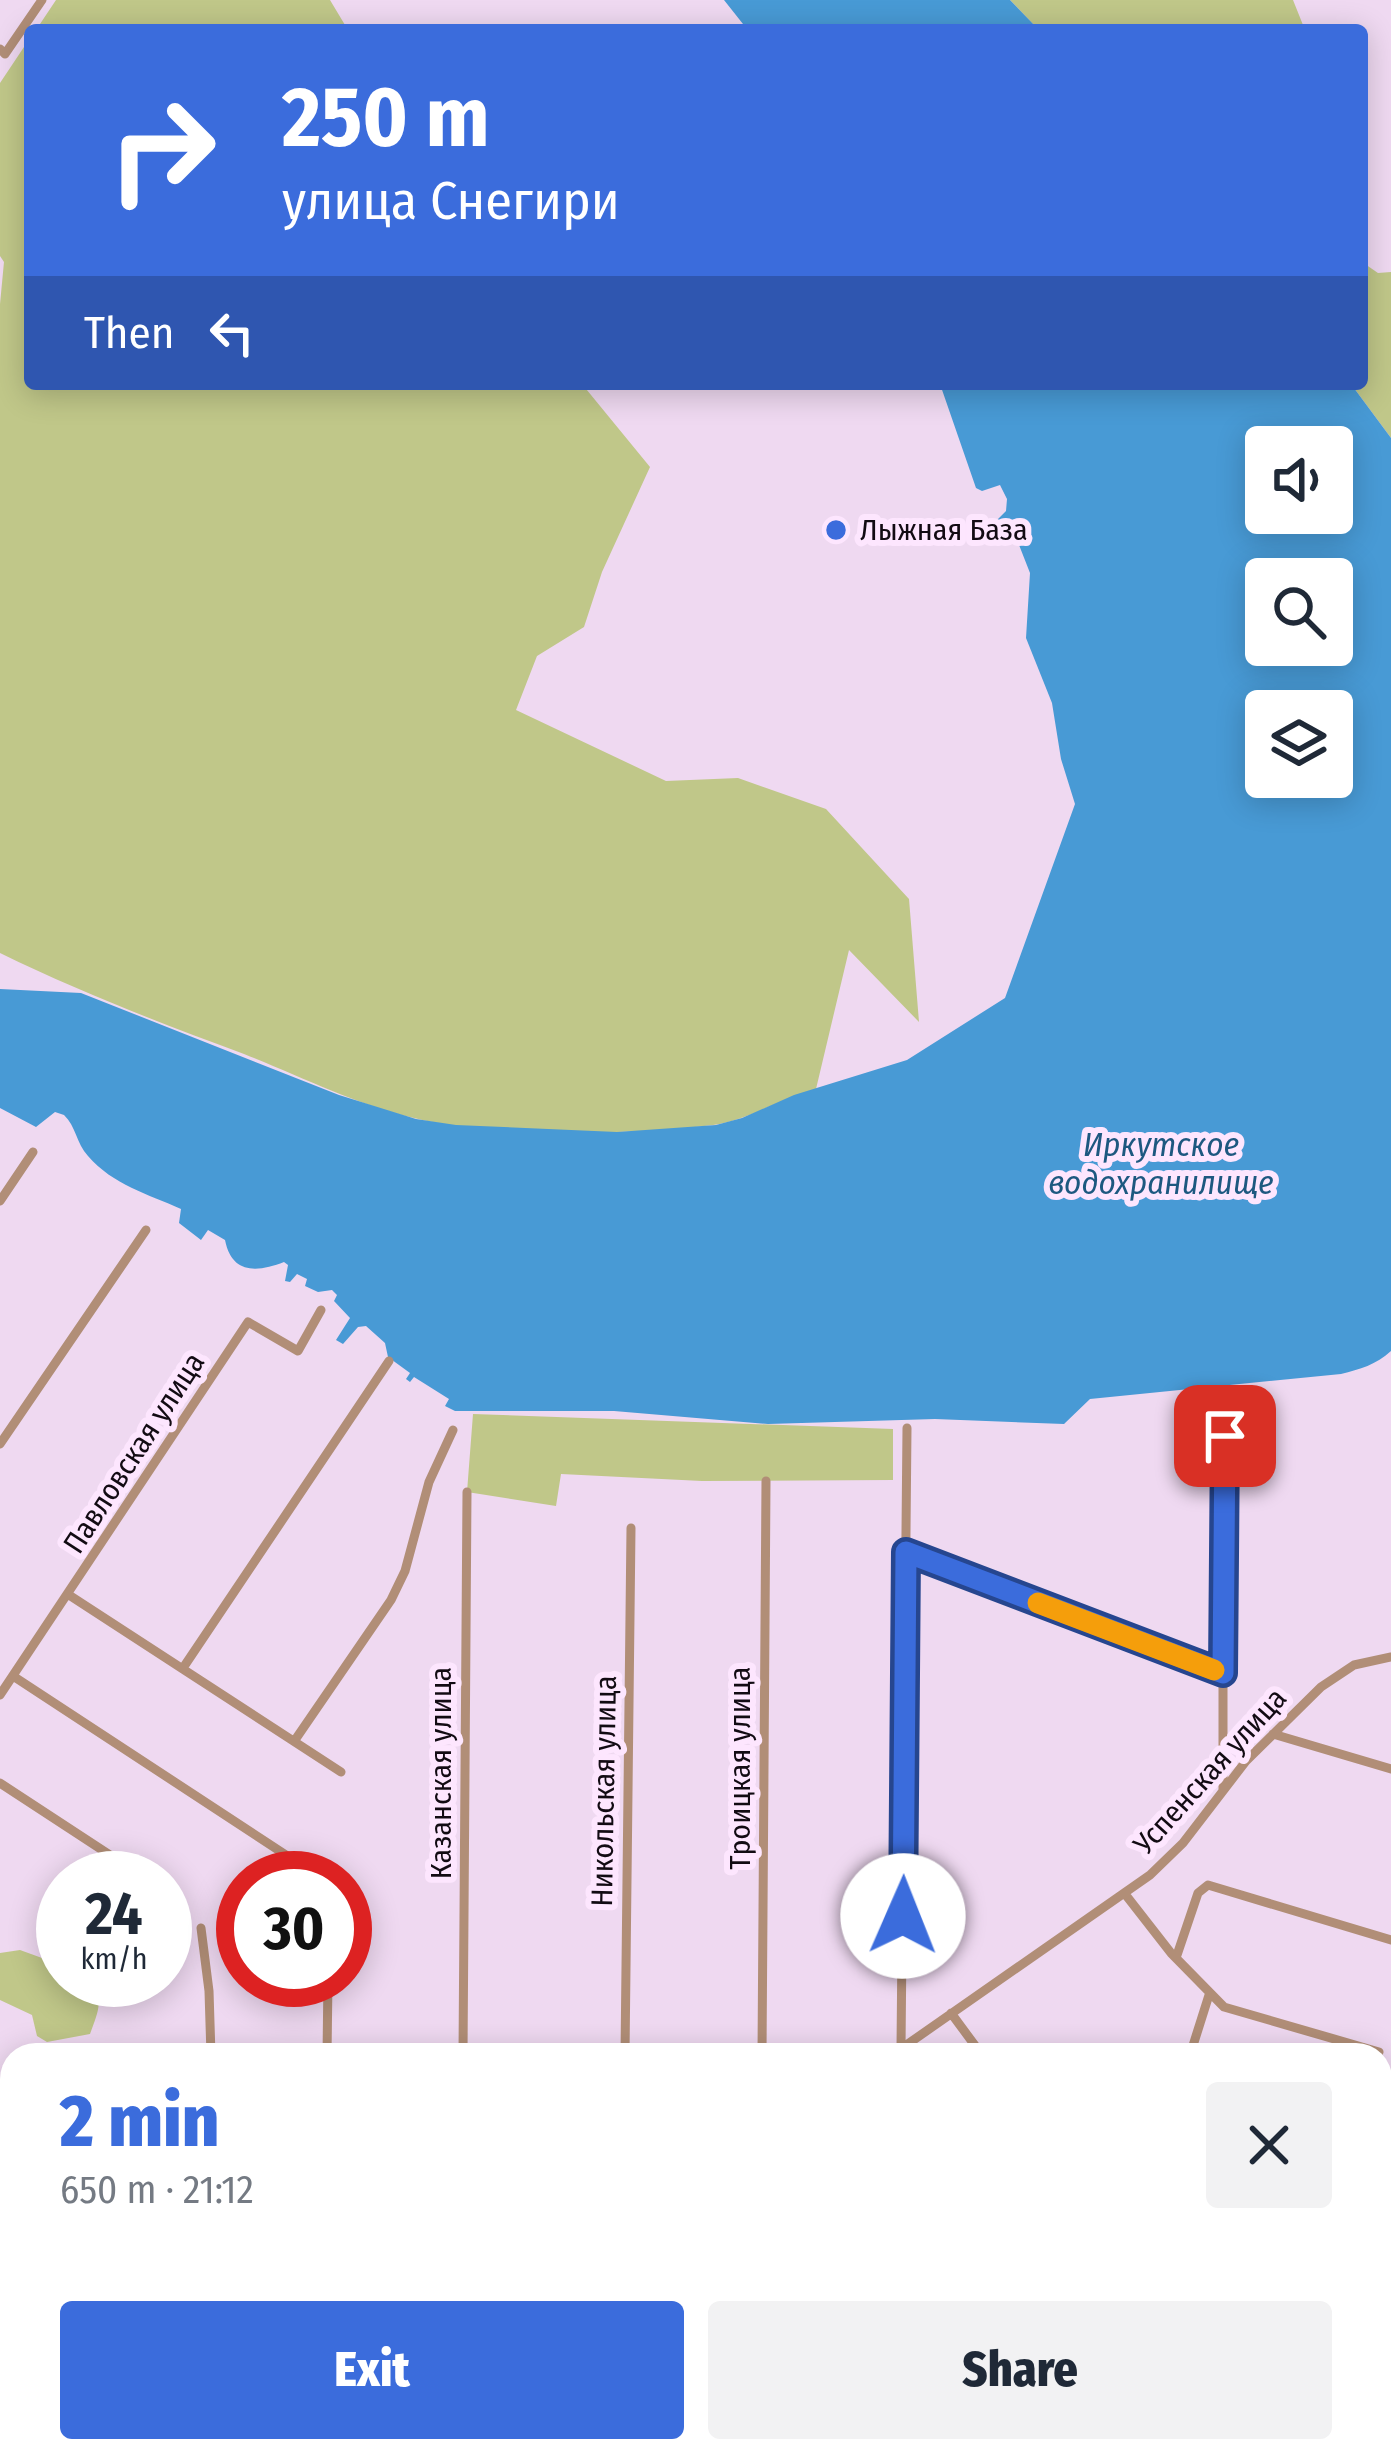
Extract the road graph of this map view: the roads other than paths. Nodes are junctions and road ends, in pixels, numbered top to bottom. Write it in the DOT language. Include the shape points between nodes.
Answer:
graph roads {
  1 [pos="24,26"];
  2 [pos="0,49"];
  3 [pos="33,1152"];
  4 [pos="0,1201"];
  5 [pos="146,1230"];
  6 [pos="321,1310"];
  7 [pos="389,1361"];
  8 [pos="907,1428"];
  9 [pos="454,1430"];
  10 [pos="1225,1436"];
  11 [pos="0,1444"];
  12 [pos="766,1481"];
  13 [pos="467,1492"];
  14 [pos="631,1528"];
  15 [pos="906,1552"];
  16 [pos="69,1595"];
  17 [pos="1391,1657"];
  18 [pos="183,1668"];
  19 [pos="1223,1673"];
  20 [pos="13,1676"];
  21 [pos="0,1695"];
  22 [pos="1273,1734"];
  23 [pos="295,1740"];
  24 [pos="1391,1769"];
  25 [pos="341,1772"];
  26 [pos="0,1783"];
  27 [pos="1223,1792"];
  28 [pos="104,1851"];
  29 [pos="280,1851"];
  30 [pos="1125,1894"];
  31 [pos="200,1928"];
  32 [pos="1391,1940"];
  33 [pos="1176,1958"];
  34 [pos="1209,1995"];
  35 [pos="328,2007"];
  36 [pos="951,2013"];
  37 [pos="211,2043"];
  38 [pos="327,2043"];
  39 [pos="463,2043"];
  40 [pos="625,2043"];
  41 [pos="762,2043"];
  42 [pos="897,2043"];
  43 [pos="908,2043"];
  44 [pos="973,2043"];
  45 [pos="1194,2043"];
  46 [pos="1348,2043"];
  1 -- 2 [label="street" via="5,54"];
  3 -- 4 [label="street"];
  5 -- 11 [label="street"];
  6 -- 16 [label="street, Павловская улица" via="298,1351 248,1322"];
  7 -- 18 [label="street"];
  8 -- 15 [label="street"];
  9 -- 23 [label="street" via="392,1600"];
  10 -- 19 [label="street"];
  12 -- 41 [label="street, Троицкая улица"];
  13 -- 39 [label="street, Казанская улица"];
  14 -- 40 [label="street, Никольская улица"];
  15 -- 19 [label="street"];
  15 -- 42 [label="street"];
  16 -- 18 [label="street"];
  16 -- 20 [label="street, Павловская улица"];
  17 -- 22 [label="street, Успенская улица" via="1338,1672"];
  18 -- 23 [label="street"];
  19 -- 27 [label="street"];
  20 -- 21 [label="street, Павловская улица"];
  20 -- 29 [label="street"];
  22 -- 24 [label="street"];
  22 -- 27 [label="street, Успенская улица"];
  23 -- 25 [label="street"];
  26 -- 28 [label="street"];
  27 -- 30 [label="street, Успенская улица" via="1183,1843"];
  30 -- 33 [label="street"];
  30 -- 36 [label="street, Успенская улица"];
  31 -- 37 [label="street"];
  32 -- 33 [label="street" via="1208,1885"];
  33 -- 34 [label="street"];
  34 -- 45 [label="street"];
  34 -- 46 [label="street" via="1223,2007"];
  35 -- 38 [label="street"];
  36 -- 43 [label="street, Успенская улица"];
  36 -- 44 [label="street"];
}
